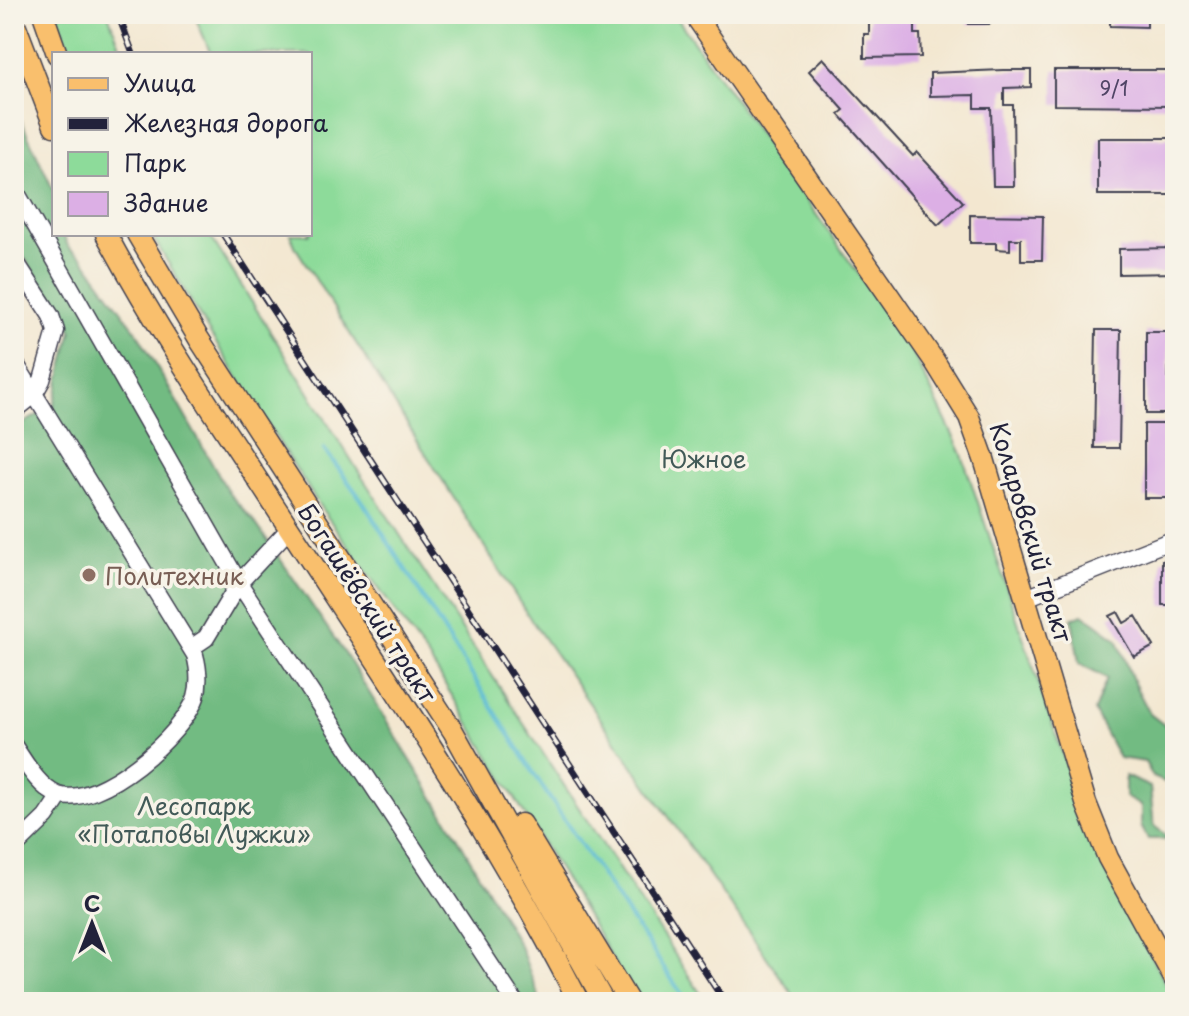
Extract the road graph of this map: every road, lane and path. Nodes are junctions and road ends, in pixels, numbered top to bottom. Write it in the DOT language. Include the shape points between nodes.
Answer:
graph roads {
  1 [pos="43,14"];
  2 [pos="694,14"];
  3 [pos="14,21"];
  4 [pos="56,52"];
  5 [pos="52,121"];
  6 [pos="14,188"];
  7 [pos="107,236"];
  8 [pos="138,236"];
  9 [pos="14,259"];
  10 [pos="14,361"];
  11 [pos="33,396"];
  12 [pos="14,411"];
  13 [pos="289,529"];
  14 [pos="1175,539"];
  15 [pos="239,583"];
  16 [pos="1026,598"];
  17 [pos="191,648"];
  18 [pos="453,731"];
  19 [pos="14,746"];
  20 [pos="60,796"];
  21 [pos="14,848"];
  22 [pos="1175,980"];
  23 [pos="515,1002"];
  24 [pos="579,1002"];
  25 [pos="604,1002"];
  26 [pos="629,1002"];
  1 -- 4 [label="main road"];
  2 -- 16 [label="main road, Коларовский тракт" via="969,417"];
  3 -- 5 [label="main road"];
  6 -- 15 [label="street"];
  7 -- 13 [label="main road, Богашёвский тракт" via="175,354"];
  8 -- 18 [label="main road, Богашёвский тракт"];
  9 -- 11 [label="street" via="56,331"];
  10 -- 11 [label="street"];
  11 -- 12 [label="street"];
  11 -- 17 [label="street"];
  13 -- 15 [label="street"];
  13 -- 24 [label="main road, Богашёвский тракт" via="484,833"];
  14 -- 16 [label="street"];
  15 -- 17 [label="street" via="206,638"];
  15 -- 23 [label="street"];
  16 -- 22 [label="main road, Коларовский тракт" via="1086,803 1108,858"];
  17 -- 20 [label="street" via="199,671 196,697 168,740 115,780 83,795"];
  18 -- 25 [label="main road, Богашёвский тракт"];
  18 -- 26 [label="main road" via="516,815"];
  19 -- 20 [label="street" via="44,785"];
  20 -- 21 [label="street"];
}
